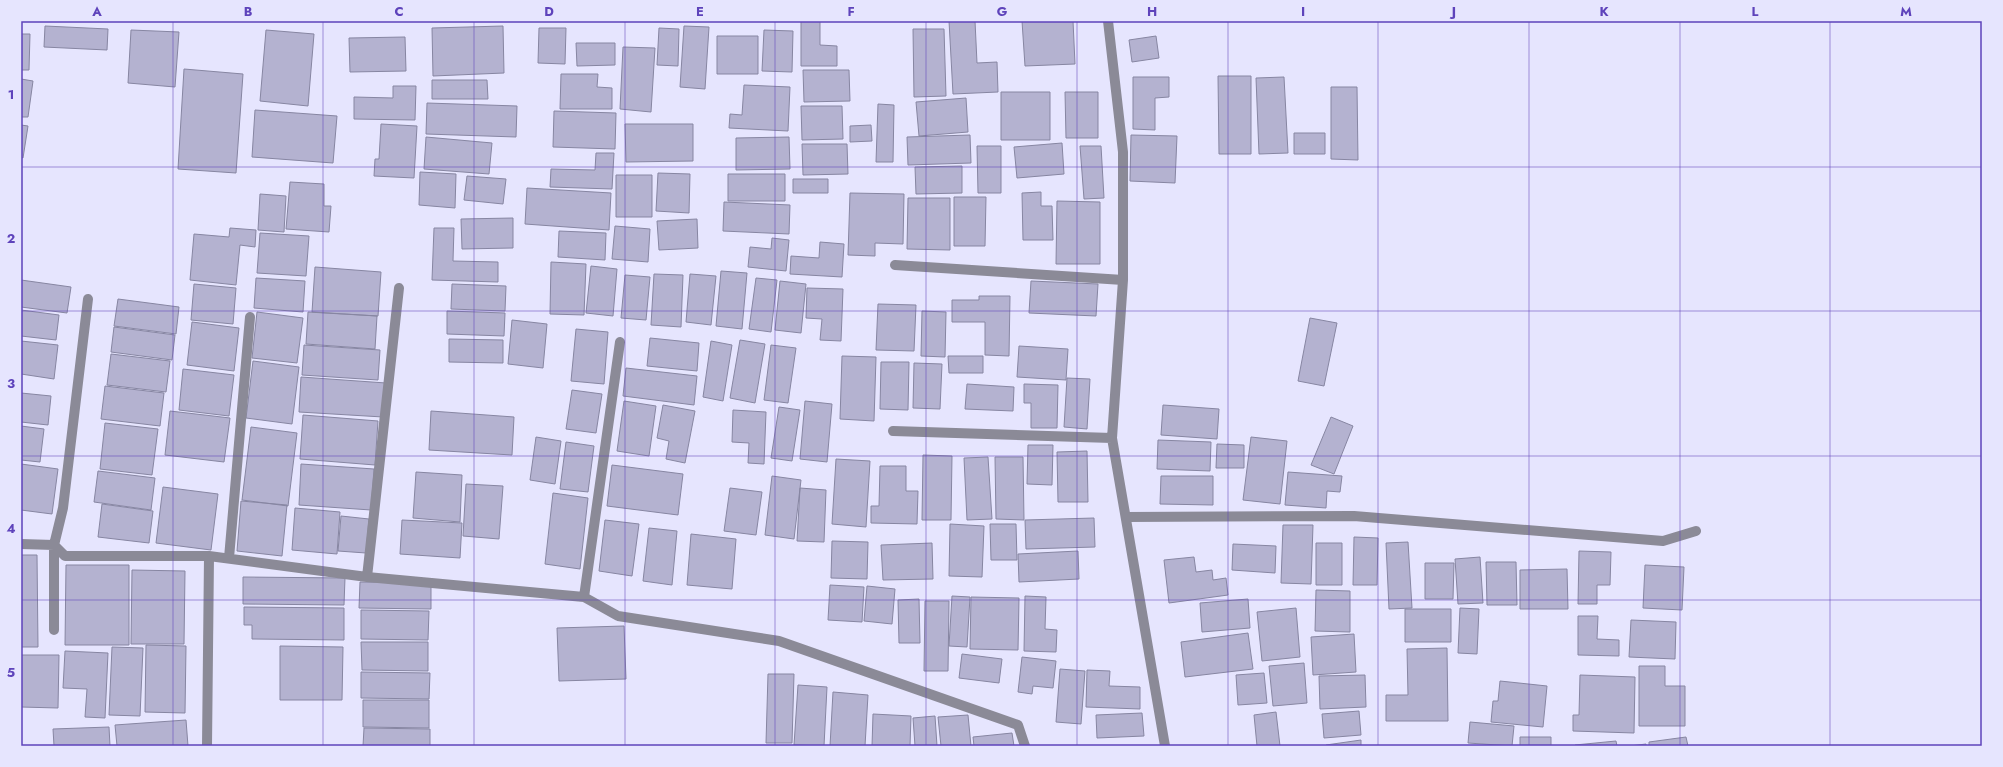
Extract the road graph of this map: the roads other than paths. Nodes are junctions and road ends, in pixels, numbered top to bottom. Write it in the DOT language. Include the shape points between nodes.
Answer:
graph roads {
  1 [pos="1108,21"];
  2 [pos="895,265"];
  3 [pos="1123,280"];
  4 [pos="399,288"];
  5 [pos="88,299"];
  6 [pos="250,317"];
  7 [pos="620,342"];
  8 [pos="893,431"];
  9 [pos="1112,438"];
  10 [pos="1126,517"];
  11 [pos="1696,530"];
  12 [pos="21,544"];
  13 [pos="54,545"];
  14 [pos="209,556"];
  15 [pos="229,558"];
  16 [pos="367,577"];
  17 [pos="584,597"];
  18 [pos="54,630"];
  19 [pos="207,746"];
  20 [pos="1025,746"];
  21 [pos="1165,746"];
  1 -- 3 [label="street" via="1122,152"];
  2 -- 3 [label="street"];
  3 -- 9 [label="street"];
  4 -- 16 [label="street"];
  5 -- 13 [label="street" via="63,508"];
  6 -- 15 [label="street"];
  7 -- 17 [label="street"];
  8 -- 9 [label="street"];
  9 -- 10 [label="street"];
  10 -- 11 [label="street" via="1354,516 1663,541"];
  10 -- 21 [label="street"];
  12 -- 13 [label="street"];
  13 -- 14 [label="street" via="65,556"];
  13 -- 18 [label="street"];
  14 -- 15 [label="street"];
  14 -- 19 [label="street"];
  15 -- 16 [label="street"];
  16 -- 17 [label="street"];
  17 -- 20 [label="street" via="618,616 779,641 1018,725"];
}
